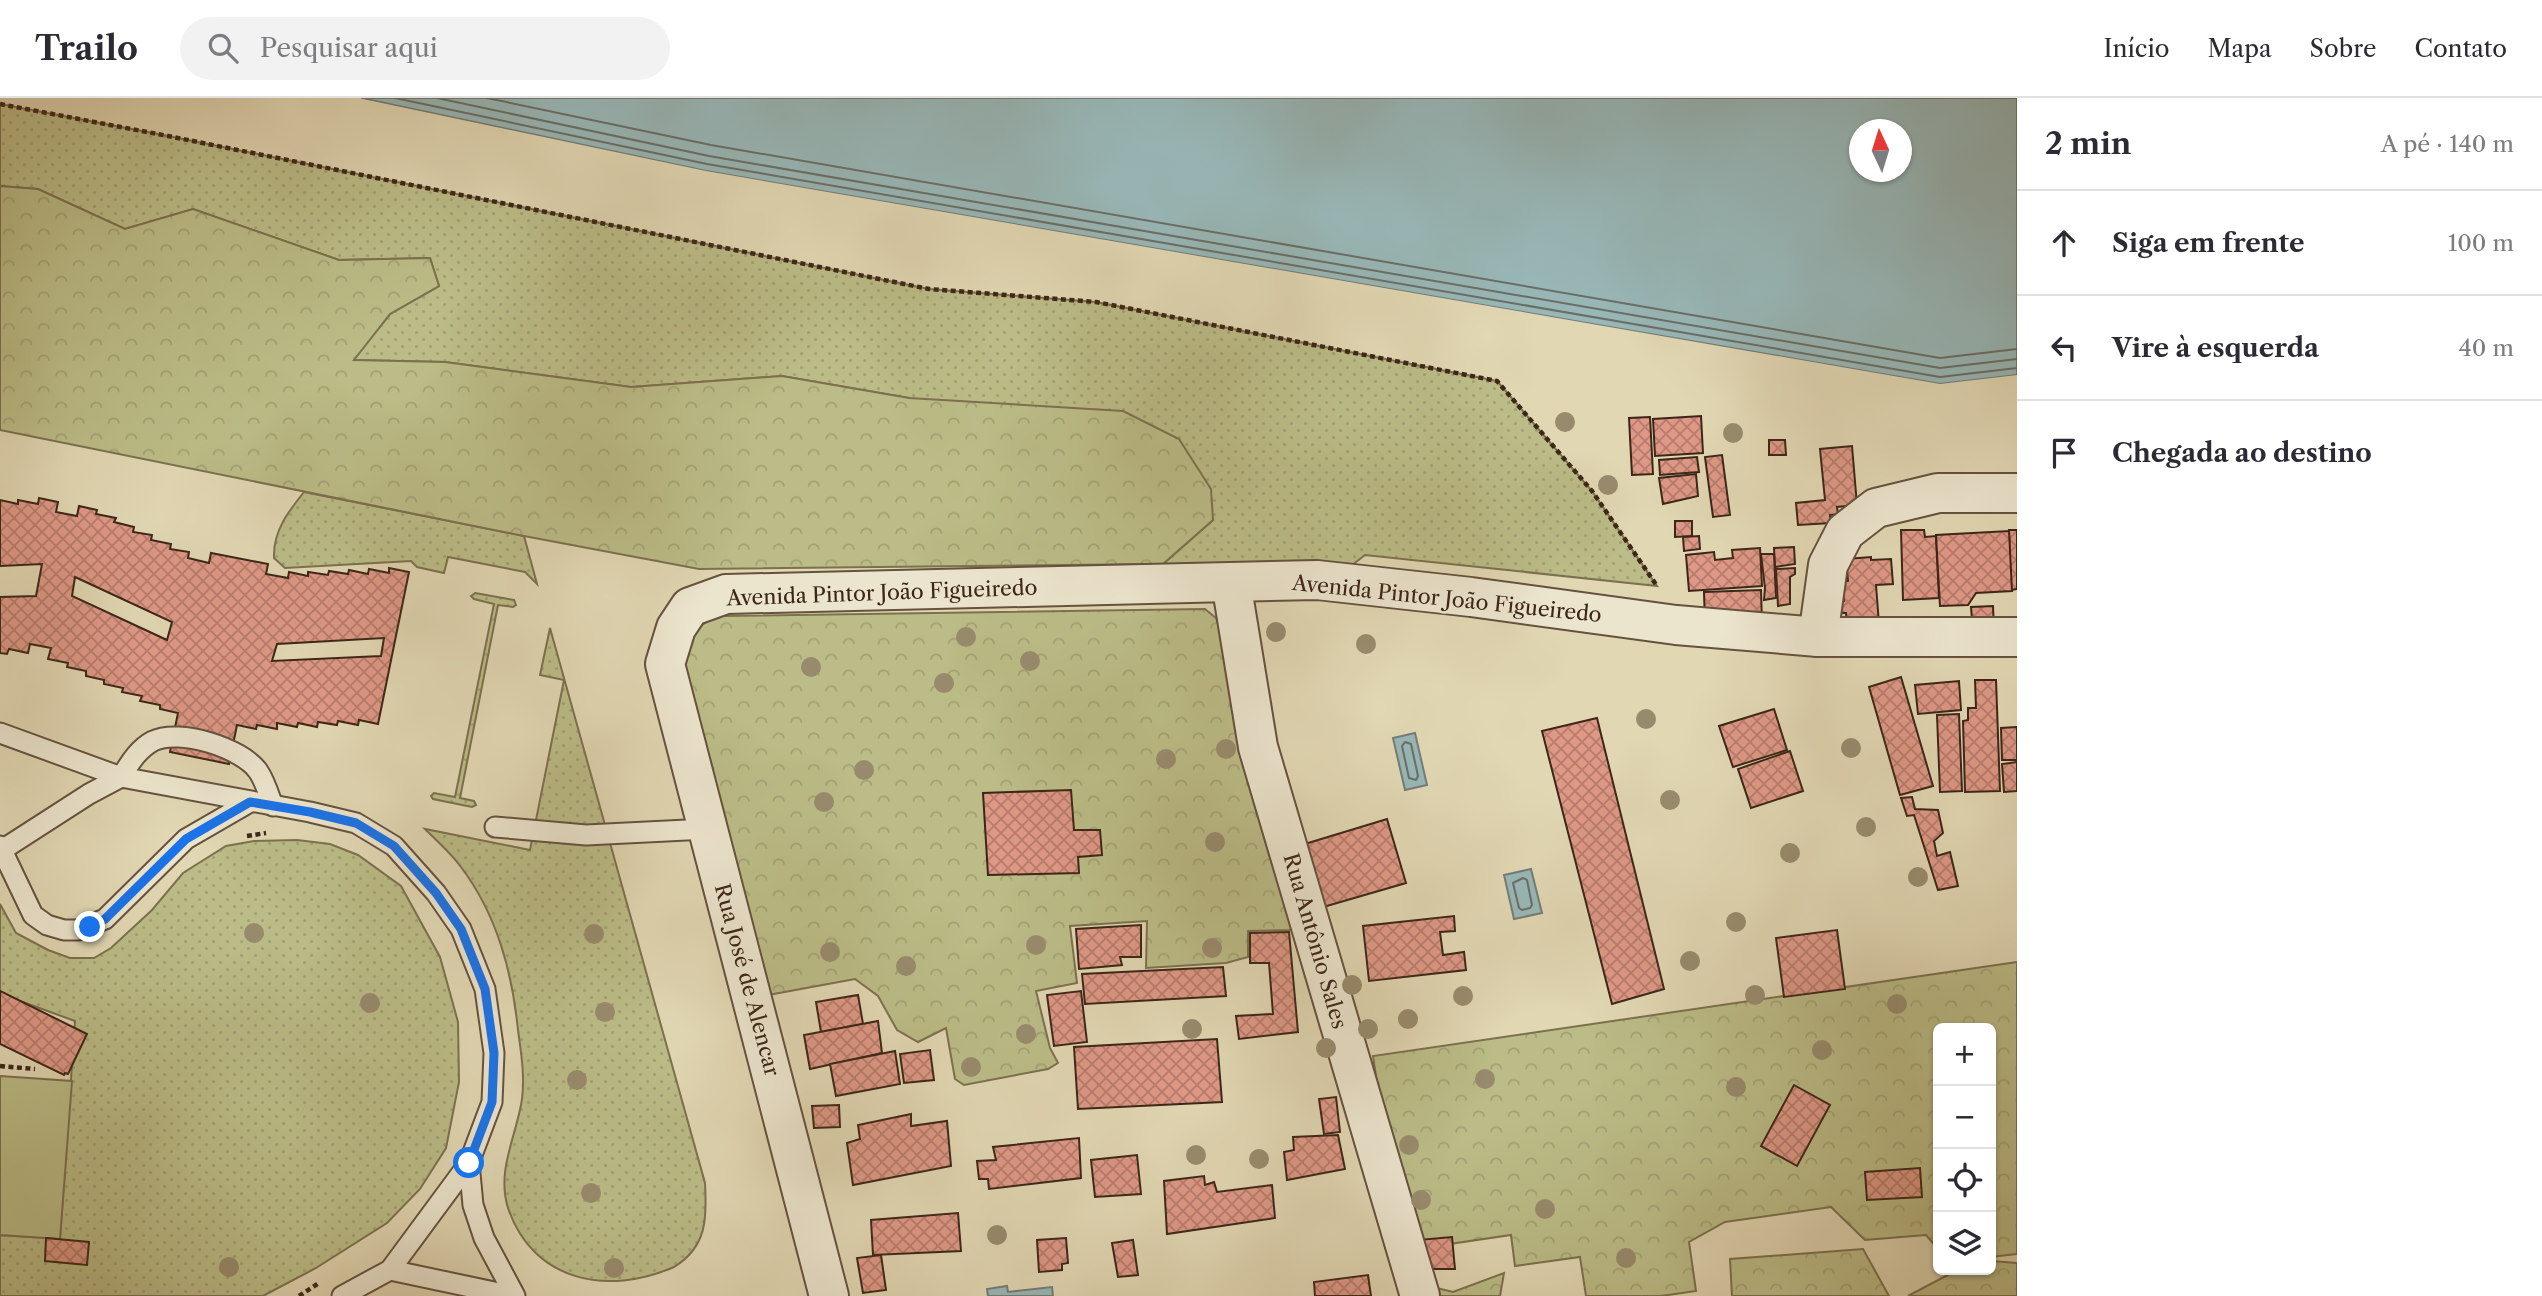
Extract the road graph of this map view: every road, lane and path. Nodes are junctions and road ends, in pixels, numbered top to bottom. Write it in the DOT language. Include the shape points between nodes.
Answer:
graph roads {
  1 [pos="0,104"];
  2 [pos="2017,493"];
  3 [pos="1231,582"];
  4 [pos="1657,586"];
  5 [pos="1818,637"];
  6 [pos="2017,637"];
  7 [pos="665,664"];
  8 [pos="0,733"];
  9 [pos="121,777"];
  10 [pos="250,802"];
  11 [pos="273,806"];
  12 [pos="495,827"];
  13 [pos="708,829"];
  14 [pos="272,832"];
  15 [pos="240,837"];
  16 [pos="1,848"];
  17 [pos="0,1066"];
  18 [pos="35,1069"];
  19 [pos="469,1163"];
  20 [pos="390,1270"];
  21 [pos="330,1276"];
  22 [pos="299,1296"];
  23 [pos="342,1296"];
  24 [pos="514,1296"];
  25 [pos="829,1296"];
  26 [pos="1420,1296"];
  1 -- 4 [label="path" via="929,289 1096,302 1497,380 1592,491"];
  2 -- 5 [label="street" via="1938,493 1876,508 1845,532 1828,565"];
  3 -- 5 [label="street, Avenida Pintor João Figueiredo" via="1317,580 1676,625"];
  3 -- 7 [label="street, Avenida Pintor João Figueiredo" via="726,594 690,607 676,628"];
  3 -- 26 [label="street, Rua Antônio Sales" via="1258,747"];
  5 -- 6 [label="street, Avenida Pintor João Figueiredo"];
  7 -- 13 [label="street, Rua José de Alencar"];
  8 -- 9 [label="lane"];
  9 -- 10 [label="lane"];
  9 -- 11 [label="lane" via="136,753 155,740 208,742 238,754 258,771"];
  9 -- 16 [label="lane"];
  10 -- 11 [label="lane"];
  10 -- 16 [label="lane" via="186,839 105,919 78,930 47,925 33,915"];
  11 -- 19 [label="lane" via="356,823 394,846 461,929 485,989 494,1053 492,1102"];
  12 -- 13 [label="lane" via="586,835"];
  13 -- 25 [label="street, Rua José de Alencar"];
  14 -- 15 [label="path"];
  17 -- 18 [label="path"];
  19 -- 20 [label="lane"];
  19 -- 24 [label="lane" via="473,1205 484,1238"];
  20 -- 23 [label="lane"];
  20 -- 24 [label="lane"];
  21 -- 22 [label="path"];
}
